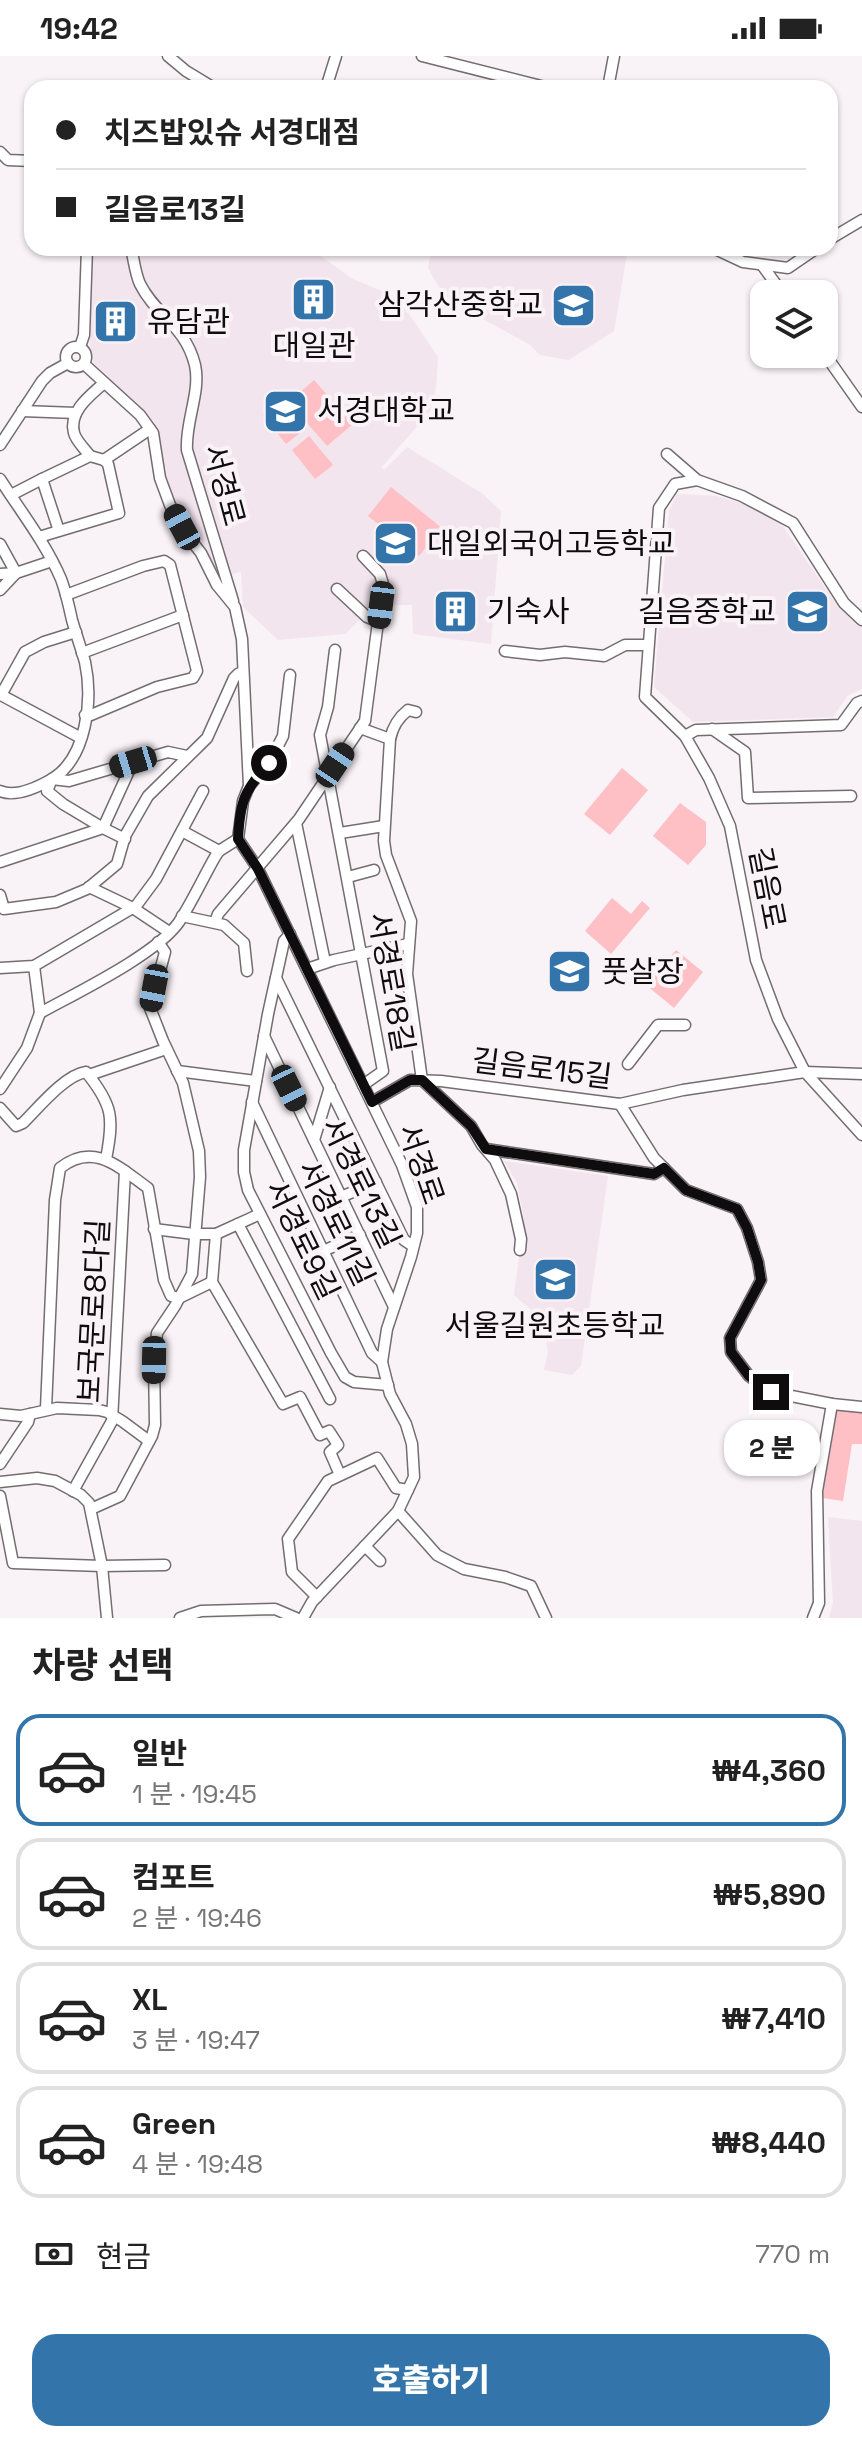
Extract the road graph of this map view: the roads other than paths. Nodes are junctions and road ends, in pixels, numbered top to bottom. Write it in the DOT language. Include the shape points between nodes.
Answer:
graph roads {
  1 [pos="168,56"];
  2 [pos="336,56"];
  3 [pos="422,56"];
  4 [pos="614,56"];
  5 [pos="201,80"];
  6 [pos="328,80"];
  7 [pos="517,80"];
  8 [pos="610,80"];
  9 [pos="0,152"];
  10 [pos="24,161"];
  11 [pos="862,220"];
  12 [pos="838,234"];
  13 [pos="87,256"];
  14 [pos="133,256"];
  15 [pos="730,256"];
  16 [pos="805,256"];
  17 [pos="762,265"];
  18 [pos="773,280"];
  19 [pos="80,347"];
  20 [pos="68,363"];
  21 [pos="84,364"];
  22 [pos="835,368"];
  23 [pos="104,383"];
  24 [pos="862,407"];
  25 [pos="22,411"];
  26 [pos="76,413"];
  27 [pos="150,429"];
  28 [pos="0,445"];
  29 [pos="667,454"];
  30 [pos="90,456"];
  31 [pos="104,460"];
  32 [pos="0,479"];
  33 [pos="42,479"];
  34 [pos="697,480"];
  35 [pos="11,495"];
  36 [pos="59,531"];
  37 [pos="39,537"];
  38 [pos="0,544"];
  39 [pos="363,556"];
  40 [pos="52,561"];
  41 [pos="16,573"];
  42 [pos="0,574"];
  43 [pos="337,589"];
  44 [pos="0,590"];
  45 [pos="66,595"];
  46 [pos="235,607"];
  47 [pos="183,615"];
  48 [pos="862,620"];
  49 [pos="379,622"];
  50 [pos="76,632"];
  51 [pos="648,645"];
  52 [pos="335,650"];
  53 [pos="505,651"];
  54 [pos="82,653"];
  55 [pos="243,672"];
  56 [pos="290,675"];
  57 [pos="862,701"];
  58 [pos="416,712"];
  59 [pos="85,715"];
  60 [pos="360,728"];
  61 [pos="712,729"];
  62 [pos="685,736"];
  63 [pos="81,738"];
  64 [pos="390,739"];
  65 [pos="187,756"];
  66 [pos="133,762"];
  67 [pos="329,774"];
  68 [pos="52,779"];
  69 [pos="249,786"];
  70 [pos="0,791"];
  71 [pos="203,791"];
  72 [pos="851,796"];
  73 [pos="296,823"];
  74 [pos="384,826"];
  75 [pos="103,828"];
  76 [pos="182,831"];
  77 [pos="340,833"];
  78 [pos="125,839"];
  79 [pos="238,839"];
  80 [pos="219,851"];
  81 [pos="0,862"];
  82 [pos="258,869"];
  83 [pos="374,870"];
  84 [pos="348,877"];
  85 [pos="89,887"];
  86 [pos="0,895"];
  87 [pos="133,908"];
  88 [pos="182,916"];
  89 [pos="215,922"];
  90 [pos="169,932"];
  91 [pos="290,934"];
  92 [pos="158,942"];
  93 [pos="408,944"];
  94 [pos="362,954"];
  95 [pos="325,962"];
  96 [pos="34,966"];
  97 [pos="0,968"];
  98 [pos="307,969"];
  99 [pos="247,971"];
  100 [pos="276,978"];
  101 [pos="40,1013"];
  102 [pos="685,1025"];
  103 [pos="264,1036"];
  104 [pos="166,1049"];
  105 [pos="628,1064"];
  106 [pos="177,1071"];
  107 [pos="805,1072"];
  108 [pos="862,1074"];
  109 [pos="89,1075"];
  110 [pos="422,1080"];
  111 [pos="256,1081"];
  112 [pos="363,1085"];
  113 [pos="1,1086"];
  114 [pos="330,1087"];
  115 [pos="252,1102"];
  116 [pos="372,1102"];
  117 [pos="620,1104"];
  118 [pos="0,1108"];
  119 [pos="862,1135"];
  120 [pos="314,1140"];
  121 [pos="486,1149"];
  122 [pos="106,1159"];
  123 [pos="664,1168"];
  124 [pos="125,1171"];
  125 [pos="376,1182"];
  126 [pos="341,1197"];
  127 [pos="260,1214"];
  128 [pos="238,1224"];
  129 [pos="154,1229"];
  130 [pos="194,1234"];
  131 [pos="216,1234"];
  132 [pos="360,1235"];
  133 [pos="413,1246"];
  134 [pos="520,1250"];
  135 [pos="323,1251"];
  136 [pos="212,1282"];
  137 [pos="179,1298"];
  138 [pos="394,1307"];
  139 [pos="382,1362"];
  140 [pos="388,1385"];
  141 [pos="330,1399"];
  142 [pos="832,1404"];
  143 [pos="862,1407"];
  144 [pos="46,1409"];
  145 [pos="0,1414"];
  146 [pos="30,1414"];
  147 [pos="113,1415"];
  148 [pos="149,1441"];
  149 [pos="0,1464"];
  150 [pos="340,1475"];
  151 [pos="0,1482"];
  152 [pos="408,1490"];
  153 [pos="73,1491"];
  154 [pos="0,1496"];
  155 [pos="91,1509"];
  156 [pos="398,1511"];
  157 [pos="365,1546"];
  158 [pos="380,1561"];
  159 [pos="165,1565"];
  160 [pos="102,1566"];
  161 [pos="317,1597"];
  162 [pos="107,1618"];
  163 [pos="180,1618"];
  164 [pos="296,1618"];
  165 [pos="303,1618"];
  166 [pos="546,1618"];
  167 [pos="813,1618"];
  1 -- 5 [label="street"];
  2 -- 6 [label="street"];
  3 -- 7 [label="street"];
  4 -- 8 [label="street"];
  9 -- 10 [label="street" via="8,160"];
  11 -- 12 [label="street"];
  13 -- 19 [label="street"];
  14 -- 46 [label="street, 서경로" via="139,283 187,342 196,369 187,450"];
  15 -- 17 [label="street"];
  16 -- 17 [label="street" via="788,268"];
  17 -- 18 [label="street"];
  19 -- 20 [label="street" via="69,349"];
  19 -- 21 [label="street" via="87,356"];
  20 -- 21 [label="street"];
  20 -- 25 [label="street" via="47,376"];
  21 -- 23 [label="street"];
  22 -- 24 [label="street"];
  23 -- 26 [label="street"];
  23 -- 27 [label="street"];
  25 -- 26 [label="street"];
  25 -- 28 [label="street"];
  26 -- 30 [label="street" via="75,435"];
  27 -- 31 [label="street"];
  27 -- 46 [label="street, 서경로" via="170,505"];
  29 -- 34 [label="street"];
  30 -- 31 [label="street"];
  30 -- 33 [label="street"];
  31 -- 36 [label="street" via="119,513"];
  32 -- 35 [label="street"];
  33 -- 35 [label="street"];
  33 -- 36 [label="street"];
  34 -- 48 [label="street" via="793,523 844,603"];
  34 -- 51 [label="street, 길음로" via="675,484 659,508"];
  35 -- 37 [label="street"];
  36 -- 37 [label="street"];
  37 -- 40 [label="street"];
  38 -- 41 [label="street"];
  39 -- 49 [label="street" via="383,584"];
  40 -- 41 [label="street"];
  40 -- 45 [label="street"];
  41 -- 42 [label="street"];
  41 -- 44 [label="street"];
  43 -- 49 [label="street"];
  45 -- 47 [label="street" via="164,561 170,565"];
  45 -- 50 [label="street"];
  46 -- 55 [label="street, 서경로"];
  47 -- 54 [label="street"];
  47 -- 59 [label="street" via="197,671 193,678"];
  49 -- 60 [label="street"];
  50 -- 54 [label="street"];
  50 -- 63 [label="street" via="25,652 1,695"];
  51 -- 53 [label="street" via="625,645 604,656"];
  51 -- 62 [label="street, 길음로" via="645,697"];
  52 -- 67 [label="street, 서경로18길" via="320,735"];
  54 -- 59 [label="street"];
  55 -- 65 [label="street" via="234,678 207,738"];
  55 -- 69 [label="street, 서경로"];
  56 -- 69 [label="street, 서경로" via="283,736"];
  57 -- 61 [label="street" via="841,725"];
  58 -- 64 [label="street" via="401,716"];
  59 -- 63 [label="street"];
  60 -- 64 [label="street"];
  60 -- 67 [label="street"];
  61 -- 62 [label="street"];
  61 -- 72 [label="street" via="745,752 748,798"];
  62 -- 107 [label="street, 길음로" via="730,826 756,960"];
  63 -- 68 [label="street" via="65,771"];
  64 -- 74 [label="street"];
  65 -- 66 [label="street" via="168,752"];
  65 -- 78 [label="street" via="148,796"];
  66 -- 68 [label="street" via="69,781"];
  66 -- 75 [label="street"];
  67 -- 73 [label="street"];
  67 -- 77 [label="street, 서경로18길"];
  68 -- 70 [label="street" via="36,788"];
  68 -- 75 [label="street" via="47,791"];
  69 -- 79 [label="street, 서경로"];
  71 -- 76 [label="street"];
  73 -- 82 [label="street"];
  73 -- 95 [label="street"];
  74 -- 77 [label="street"];
  74 -- 93 [label="street" via="386,855 411,921"];
  75 -- 78 [label="street"];
  75 -- 81 [label="street"];
  76 -- 80 [label="street"];
  76 -- 87 [label="street"];
  77 -- 84 [label="street, 서경로18길"];
  78 -- 85 [label="street" via="117,864"];
  79 -- 80 [label="street"];
  79 -- 82 [label="street, 서경로"];
  80 -- 88 [label="street"];
  82 -- 89 [label="street"];
  82 -- 91 [label="street, 서경로"];
  83 -- 84 [label="street, 서경로18길"];
  84 -- 94 [label="street, 서경로18길"];
  85 -- 86 [label="street" via="56,902 4,909"];
  85 -- 87 [label="street"];
  87 -- 90 [label="street"];
  87 -- 96 [label="street"];
  88 -- 89 [label="street"];
  88 -- 90 [label="street"];
  89 -- 99 [label="street" via="244,943"];
  90 -- 92 [label="street"];
  91 -- 98 [label="street, 서경로"];
  91 -- 100 [label="street, 서경로9길"];
  92 -- 101 [label="street"];
  92 -- 104 [label="street" via="165,952 150,1008"];
  93 -- 94 [label="street"];
  93 -- 110 [label="street" via="407,974"];
  94 -- 95 [label="street"];
  94 -- 112 [label="street, 서경로18길" via="383,1071"];
  95 -- 98 [label="street"];
  96 -- 97 [label="street"];
  96 -- 101 [label="street"];
  98 -- 112 [label="street, 서경로"];
  100 -- 103 [label="street, 서경로9길"];
  100 -- 114 [label="street"];
  101 -- 113 [label="street" via="27,1048"];
  102 -- 105 [label="street" via="658,1025"];
  103 -- 111 [label="street, 서경로9길"];
  103 -- 120 [label="street, 서경로13길"];
  104 -- 106 [label="street"];
  104 -- 109 [label="street"];
  106 -- 111 [label="street"];
  106 -- 130 [label="street" via="199,1151"];
  107 -- 108 [label="street, 길음로15길"];
  107 -- 117 [label="street, 길음로15길"];
  107 -- 119 [label="street, 길음로"];
  109 -- 118 [label="street" via="80,1073 63,1084 16,1126"];
  109 -- 122 [label="street" via="112,1118"];
  110 -- 116 [label="street, 길음로15길" via="410,1080"];
  110 -- 117 [label="street, 길음로15길"];
  110 -- 121 [label="street" via="471,1126"];
  111 -- 115 [label="street, 서경로9길"];
  112 -- 116 [label="street, 서경로"];
  114 -- 120 [label="street"];
  114 -- 125 [label="street"];
  115 -- 127 [label="street, 서경로9길" via="244,1172"];
  115 -- 135 [label="street, 서경로11길"];
  116 -- 133 [label="street, 서경로" via="417,1207"];
  117 -- 123 [label="street"];
  120 -- 126 [label="street, 서경로13길"];
  121 -- 123 [label="street" via="654,1174"];
  121 -- 134 [label="street" via="511,1194"];
  122 -- 124 [label="street"];
  122 -- 144 [label="street" via="88,1156 60,1168"];
  123 -- 142 [label="street" via="686,1190 737,1209 747,1228 761,1280 730,1338 731,1352 749,1376 771,1392"];
  124 -- 129 [label="street" via="148,1188"];
  124 -- 147 [label="street, 보국문로8다길"];
  125 -- 126 [label="street"];
  125 -- 133 [label="street" via="404,1240"];
  126 -- 132 [label="street, 서경로13길"];
  127 -- 128 [label="street"];
  127 -- 140 [label="street, 서경로9길" via="345,1377"];
  128 -- 131 [label="street"];
  128 -- 141 [label="street"];
  129 -- 130 [label="street"];
  129 -- 137 [label="street" via="164,1280 171,1296"];
  130 -- 131 [label="street"];
  130 -- 137 [label="street" via="192,1274"];
  131 -- 136 [label="street"];
  132 -- 135 [label="street"];
  132 -- 138 [label="street, 서경로13길"];
  133 -- 138 [label="street, 서경로"];
  135 -- 139 [label="street, 서경로11길" via="372,1353"];
  136 -- 137 [label="street"];
  136 -- 150 [label="street" via="283,1404 300,1397 320,1435 329,1431 338,1445 330,1452"];
  137 -- 148 [label="street" via="157,1333 155,1425"];
  138 -- 139 [label="street, 서경로"];
  139 -- 140 [label="street, 서경로"];
  140 -- 152 [label="street, 서경로" via="412,1444 414,1477"];
  142 -- 143 [label="street"];
  142 -- 167 [label="street" via="817,1491 819,1603"];
  144 -- 146 [label="street"];
  144 -- 147 [label="street"];
  145 -- 146 [label="street"];
  146 -- 149 [label="street"];
  147 -- 148 [label="street"];
  147 -- 153 [label="street, 보국문로8다길"];
  148 -- 155 [label="street" via="120,1496"];
  150 -- 152 [label="street" via="377,1458 396,1488"];
  150 -- 161 [label="street" via="328,1481 288,1539 292,1572"];
  151 -- 153 [label="street" via="37,1478"];
  152 -- 156 [label="street, 서경로"];
  153 -- 155 [label="street"];
  154 -- 160 [label="street" via="13,1563"];
  155 -- 160 [label="street"];
  156 -- 157 [label="street, 서경로"];
  156 -- 166 [label="street" via="437,1555 464,1569 531,1586"];
  157 -- 158 [label="street"];
  157 -- 161 [label="street, 서경로"];
  159 -- 160 [label="street"];
  160 -- 162 [label="street"];
  161 -- 165 [label="street, 서경로"];
  163 -- 164 [label="street" via="201,1611 275,1609"];
}
